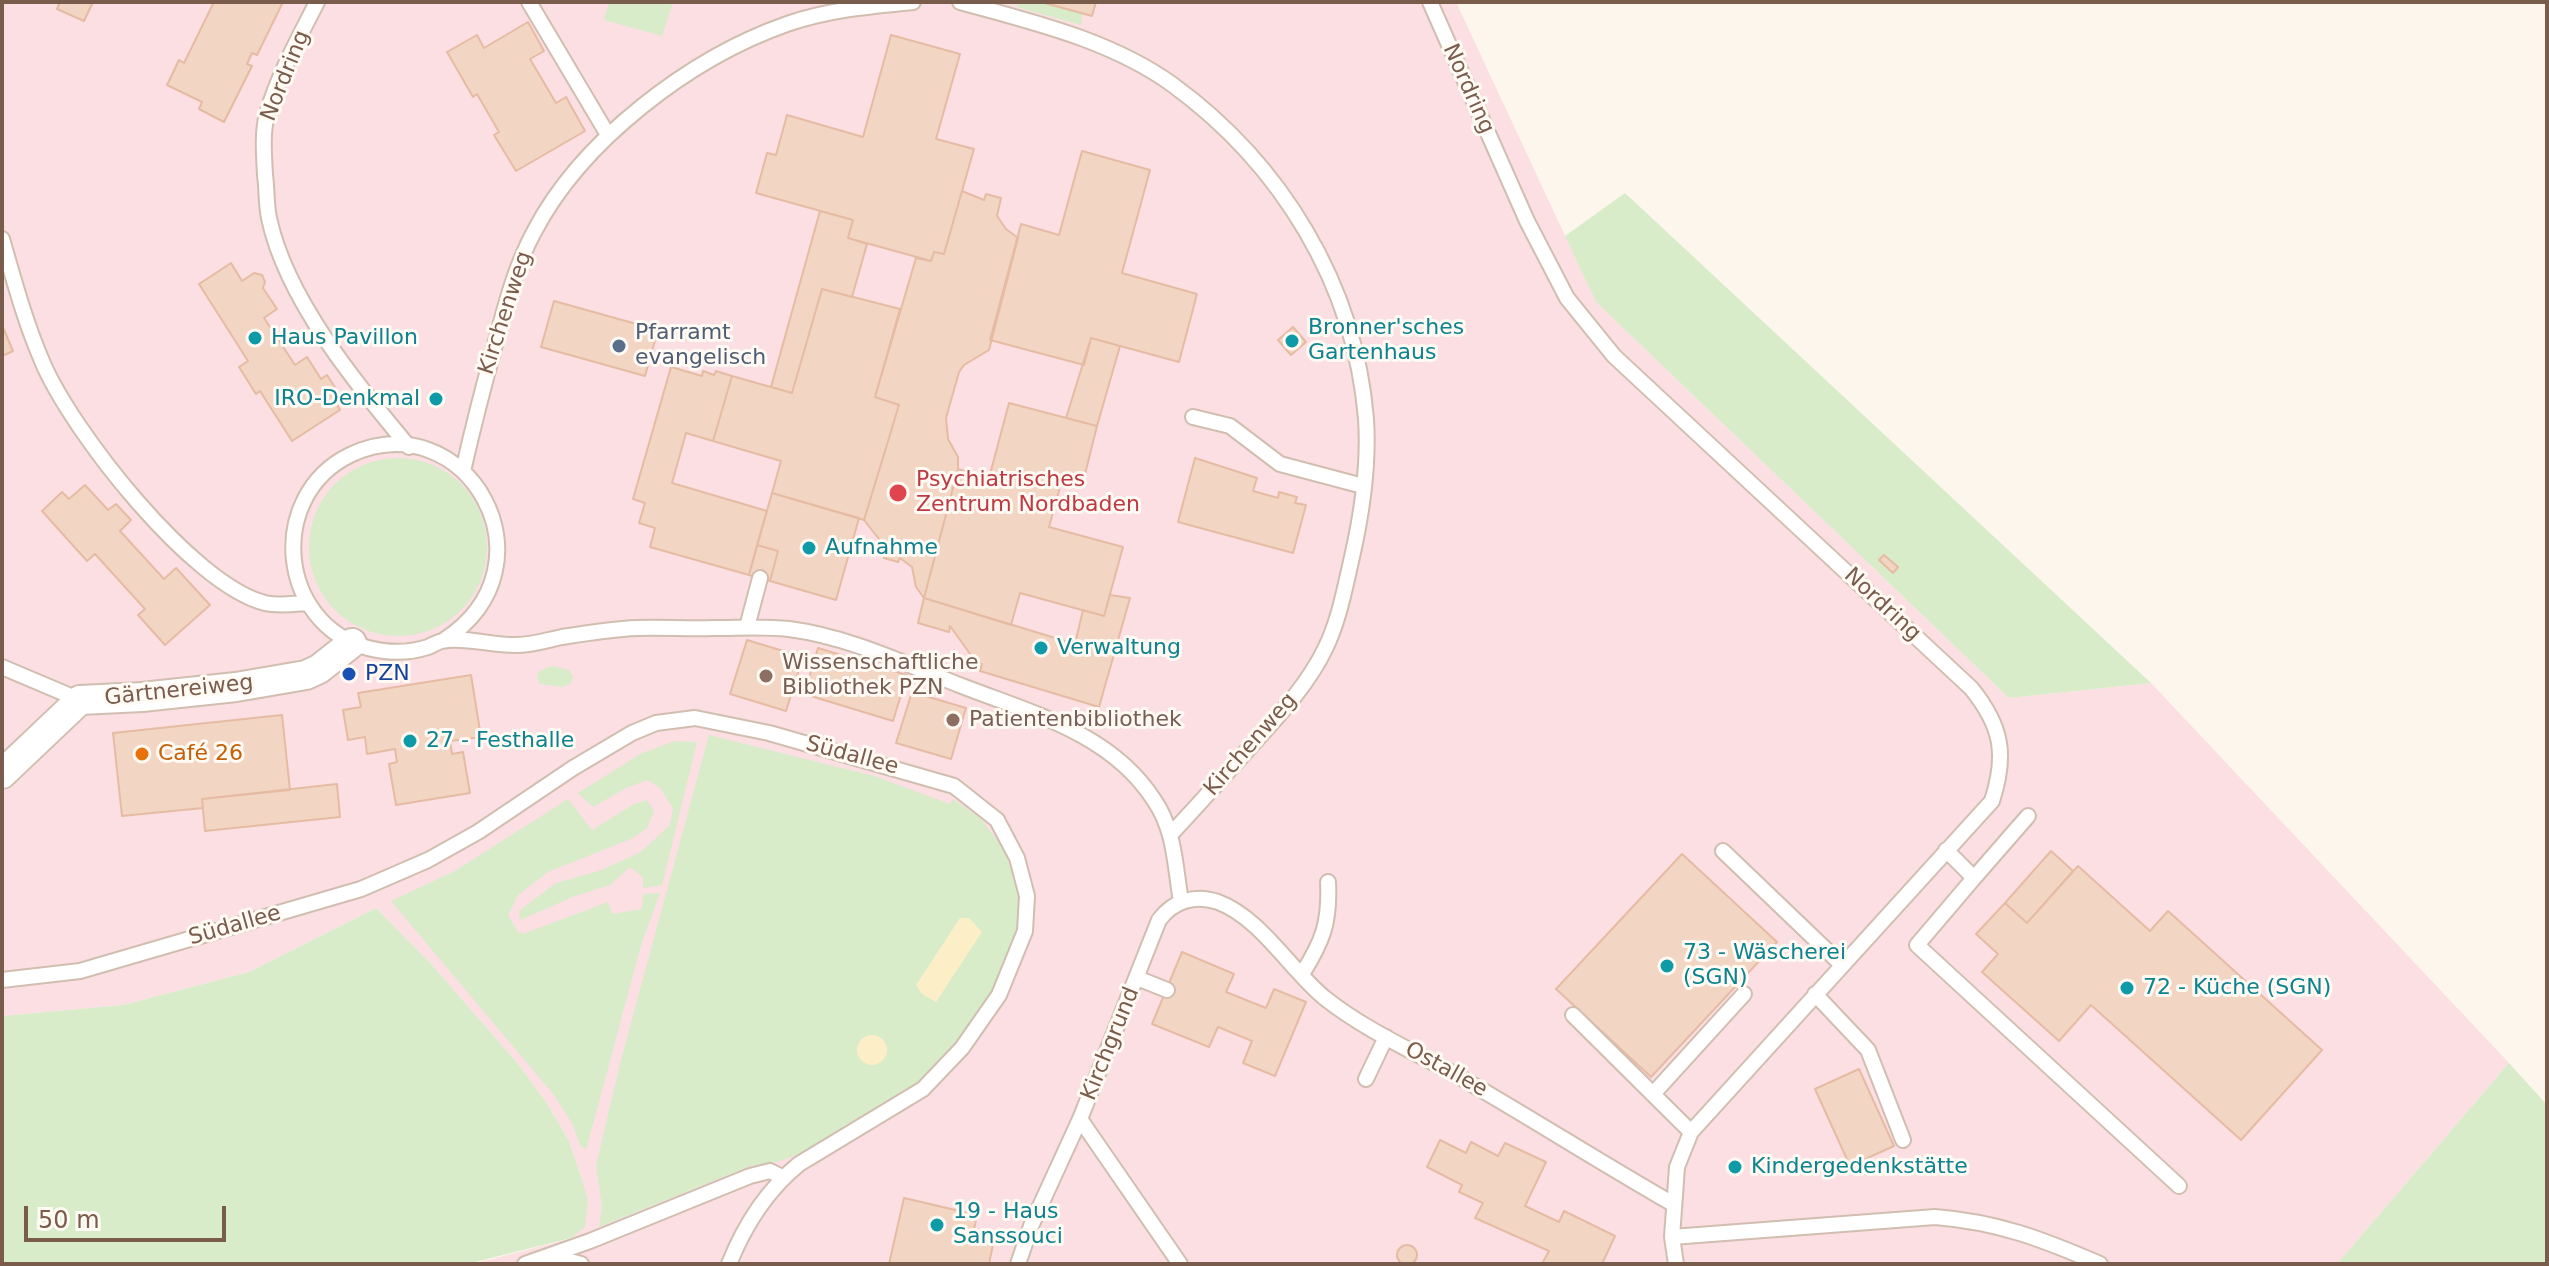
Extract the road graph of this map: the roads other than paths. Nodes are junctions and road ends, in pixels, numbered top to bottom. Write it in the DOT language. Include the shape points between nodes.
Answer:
graph roads {
  1 [pos="317,2"];
  2 [pos="529,2"];
  3 [pos="913,2"];
  4 [pos="960,2"];
  5 [pos="1430,2"];
  6 [pos="608,135"];
  7 [pos="2,239"];
  8 [pos="1193,417"];
  9 [pos="409,447"];
  10 [pos="463,471"];
  11 [pos="1363,486"];
  12 [pos="760,578"];
  13 [pos="307,603"];
  14 [pos="747,627"];
  15 [pos="444,640"];
  16 [pos="352,643"];
  17 [pos="2,667"];
  18 [pos="80,700"];
  19 [pos="2,774"];
  20 [pos="2028,816"];
  21 [pos="1171,834"];
  22 [pos="1946,850"];
  23 [pos="1723,851"];
  24 [pos="1974,878"];
  25 [pos="1328,882"];
  26 [pos="1181,902"];
  27 [pos="1842,965"];
  28 [pos="1302,974"];
  29 [pos="1137,978"];
  30 [pos="2,980"];
  31 [pos="1167,990"];
  32 [pos="1744,994"];
  33 [pos="1815,994"];
  34 [pos="1573,1015"];
  35 [pos="1386,1037"];
  36 [pos="1366,1079"];
  37 [pos="1653,1094"];
  38 [pos="1080,1119"];
  39 [pos="1691,1132"];
  40 [pos="1903,1140"];
  41 [pos="782,1177"];
  42 [pos="2179,1186"];
  43 [pos="1673,1204"];
  44 [pos="1672,1237"];
  45 [pos="551,1255"];
  46 [pos="525,1264"];
  47 [pos="581,1264"];
  48 [pos="729,1264"];
  49 [pos="1018,1264"];
  50 [pos="1180,1264"];
  51 [pos="1676,1264"];
  52 [pos="2100,1264"];
  1 -- 9 [label="lane, Nordring" via="267,114 263,142 269,217 284,265 314,319"];
  2 -- 6 [label="lane"];
  3 -- 6 [label="lane, Kirchenweg" via="863,6 786,24 713,59 646,102"];
  4 -- 11 [label="lane, Kirchenweg" via="1089,42 1171,84 1222,125 1272,178 1304,223 1344,318 1366,420"];
  5 -- 22 [label="lane, Nordring" via="1527,221 1574,308 1614,356 1986,707 2001,752 2000,776 1992,801"];
  6 -- 10 [label="lane, Kirchenweg" via="559,189 515,273"];
  7 -- 13 [label="lane" via="42,362 114,473 163,531 244,594 285,605"];
  8 -- 11 [label="lane" via="1230,426 1280,464"];
  9 -- 10 [label="lane" via="437,455"];
  9 -- 13 [label="lane" via="381,446 349,456 310,490 296,518 292,550"];
  10 -- 15 [label="lane" via="486,500 498,558 481,606"];
  11 -- 21 [label="lane, Kirchenweg" via="1345,591 1325,649 1293,700"];
  12 -- 14 [label="lane"];
  13 -- 16 [label="lane" via="325,625"];
  14 -- 15 [label="lane" via="638,628 514,646"];
  14 -- 21 [label="lane" via="793,629 854,645 1032,711 1102,747 1132,773 1153,798"];
  15 -- 16 [label="lane" via="396,652"];
  16 -- 18 [label="street, Gärtnereiweg" via="319,669 295,678"];
  17 -- 18 [label="lane, Gärtnereiweg"];
  18 -- 19 [label="street"];
  20 -- 24 [label="lane"];
  21 -- 26 [label="lane"];
  22 -- 24 [label="lane"];
  22 -- 27 [label="lane, Nordring"];
  23 -- 27 [label="lane"];
  24 -- 42 [label="lane" via="1917,945"];
  25 -- 28 [label="lane" via="1325,932"];
  26 -- 28 [label="lane, Ostallee" via="1218,902 1245,918"];
  26 -- 29 [label="lane, Kirchgrund" via="1159,920"];
  27 -- 33 [label="lane, Nordring"];
  28 -- 35 [label="lane, Ostallee" via="1325,998"];
  29 -- 31 [label="lane"];
  29 -- 38 [label="lane, Kirchgrund"];
  30 -- 41 [label="lane, Südallee" via="80,971 361,889 478,832 573,768 656,723 709,720 954,786 997,820 1017,858 1027,896 1025,931 999,995 962,1048 923,1089"];
  32 -- 37 [label="lane"];
  33 -- 39 [label="lane, Nordring"];
  33 -- 40 [label="lane" via="1868,1050"];
  34 -- 37 [label="lane"];
  35 -- 36 [label="lane"];
  35 -- 43 [label="lane, Ostallee"];
  37 -- 39 [label="lane"];
  38 -- 49 [label="lane"];
  38 -- 50 [label="lane, Kirchgrund"];
  39 -- 43 [label="lane, Nordring" via="1677,1167"];
  41 -- 45 [label="lane" via="770,1171 750,1176"];
  41 -- 48 [label="lane, Südallee" via="748,1222"];
  43 -- 44 [label="lane"];
  44 -- 51 [label="lane"];
  44 -- 52 [label="lane" via="1935,1217 2032,1235"];
  45 -- 46 [label="lane"];
  45 -- 47 [label="lane"];
}
